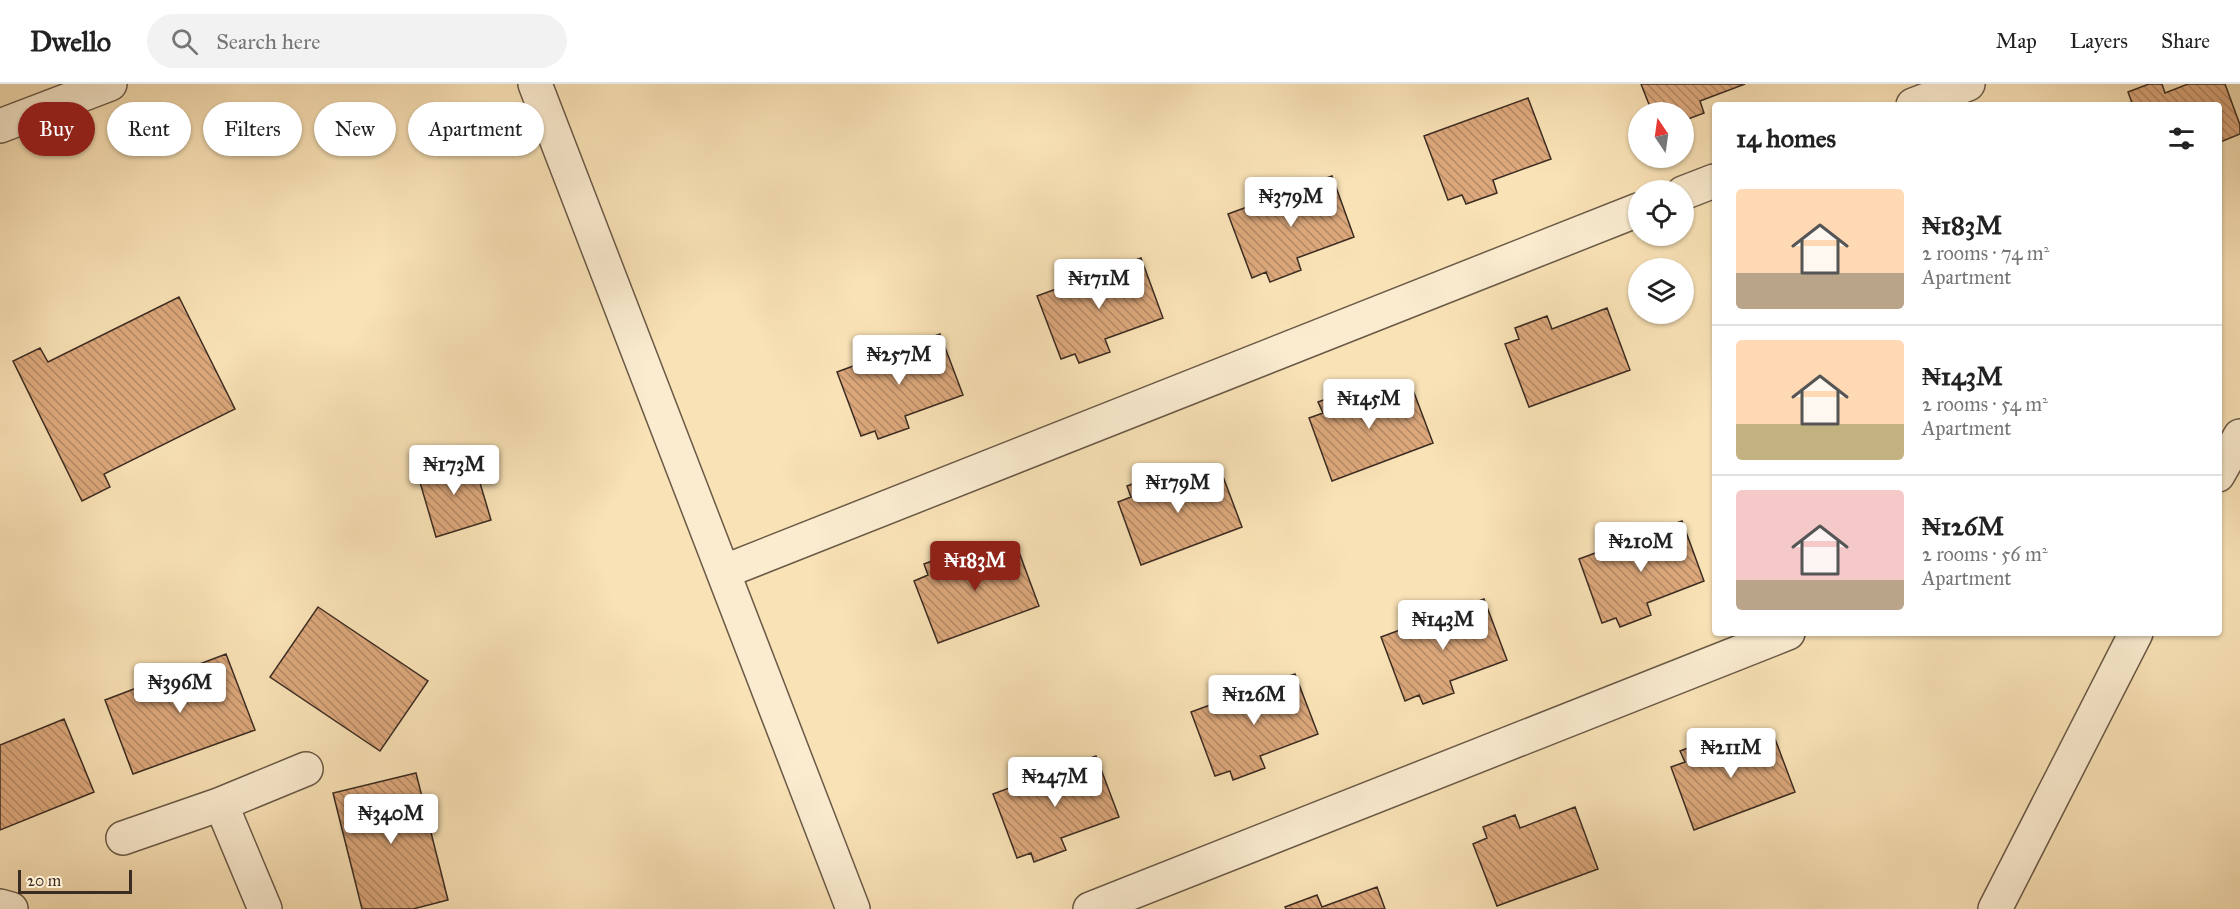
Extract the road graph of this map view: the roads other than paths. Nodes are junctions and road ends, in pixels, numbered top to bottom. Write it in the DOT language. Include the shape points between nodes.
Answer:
graph roads {
  1 [pos="110,84"];
  2 [pos="535,84"];
  3 [pos="1968,84"];
  4 [pos="1921,102"];
  5 [pos="0,126"];
  6 [pos="1712,182"];
  7 [pos="1694,189"];
  8 [pos="1628,214"];
  9 [pos="2240,436"];
  10 [pos="2222,468"];
  11 [pos="723,572"];
  12 [pos="1780,636"];
  13 [pos="2134,636"];
  14 [pos="306,769"];
  15 [pos="221,804"];
  16 [pos="123,838"];
  17 [pos="0,906"];
  18 [pos="11,909"];
  19 [pos="264,909"];
  20 [pos="853,909"];
  21 [pos="1090,909"];
  22 [pos="1995,909"];
  1 -- 5 [label="street"];
  2 -- 11 [label="street"];
  3 -- 4 [label="street"];
  6 -- 7 [label="street"];
  8 -- 11 [label="street"];
  9 -- 10 [label="street"];
  11 -- 20 [label="street"];
  12 -- 21 [label="street"];
  13 -- 22 [label="street"];
  14 -- 15 [label="street"];
  15 -- 16 [label="street"];
  15 -- 19 [label="street"];
  17 -- 18 [label="street"];
}
